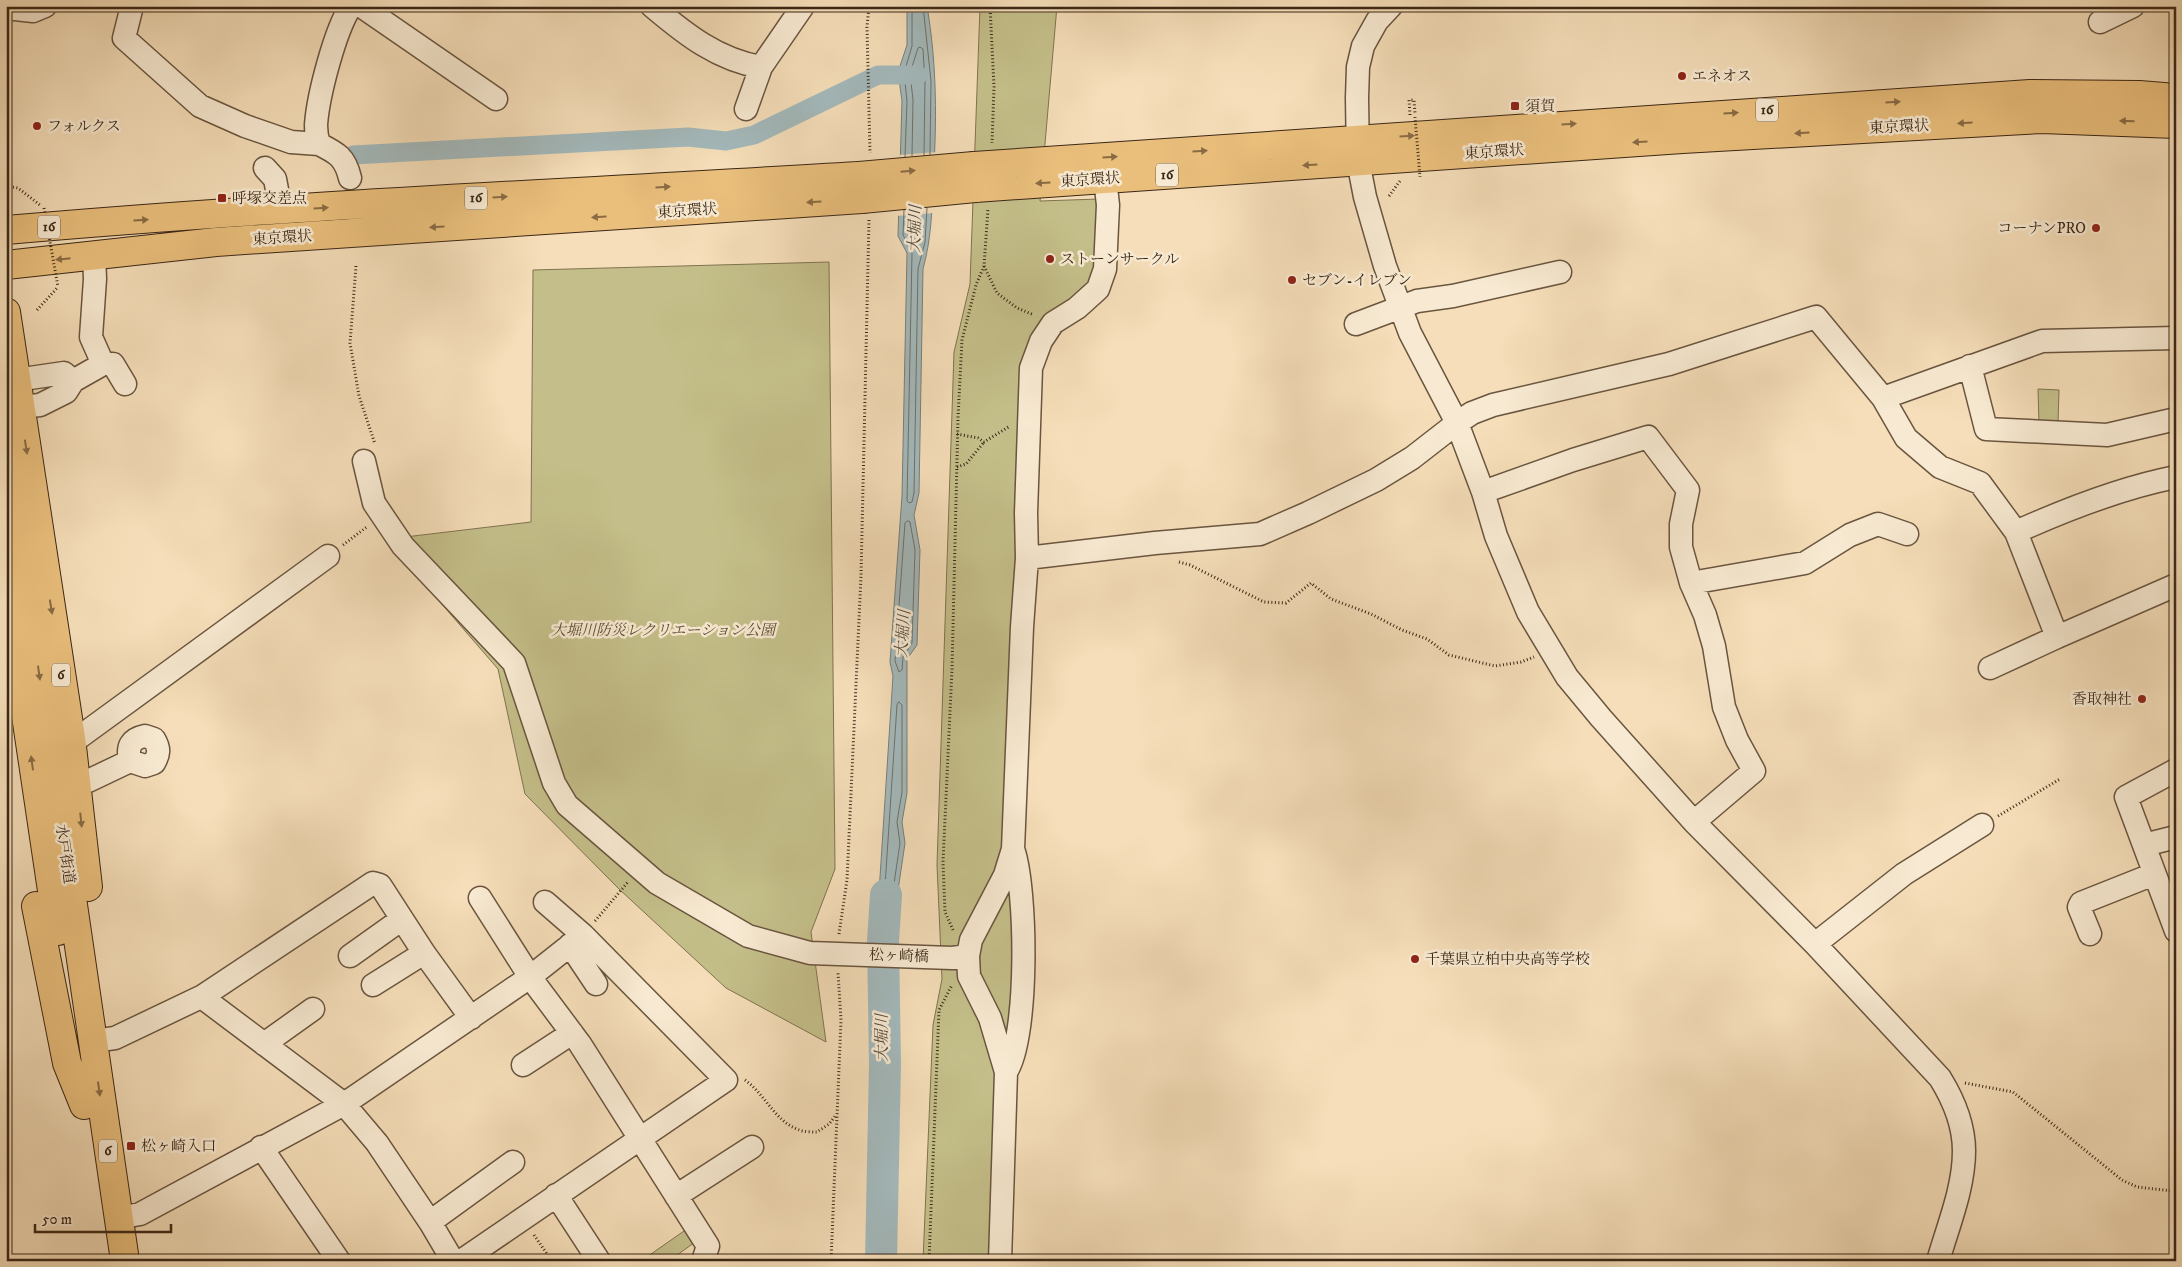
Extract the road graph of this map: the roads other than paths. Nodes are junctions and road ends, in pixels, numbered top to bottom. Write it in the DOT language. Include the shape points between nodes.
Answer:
graph roads {
  1 [pos="45,6"];
  2 [pos="132,6"];
  3 [pos="350,6"];
  4 [pos="361,6"];
  5 [pos="652,6"];
  6 [pos="803,6"];
  7 [pos="1391,6"];
  8 [pos="2133,6"];
  9 [pos="6,8"];
  10 [pos="2100,22"];
  11 [pos="760,67"];
  12 [pos="2176,98"];
  13 [pos="496,99"];
  14 [pos="746,109"];
  15 [pos="2176,124"];
  16 [pos="318,144"];
  17 [pos="1358,151"];
  18 [pos="265,168"];
  19 [pos="350,178"];
  20 [pos="1105,179"];
  21 [pos="979,187"];
  22 [pos="864,198"];
  23 [pos="281,211"];
  24 [pos="6,230"];
  25 [pos="94,255"];
  26 [pos="6,265"];
  27 [pos="1560,272"];
  28 [pos="1400,308"];
  29 [pos="6,312"];
  30 [pos="1356,324"];
  31 [pos="2176,338"];
  32 [pos="103,364"];
  33 [pos="1970,366"];
  34 [pos="16,380"];
  35 [pos="72,381"];
  36 [pos="125,384"];
  37 [pos="1883,398"];
  38 [pos="20,407"];
  39 [pos="2176,419"];
  40 [pos="1457,423"];
  41 [pos="6,446"];
  42 [pos="364,461"];
  43 [pos="2176,477"];
  44 [pos="1483,492"];
  45 [pos="2016,532"];
  46 [pos="1907,534"];
  47 [pos="328,556"];
  48 [pos="1027,558"];
  49 [pos="16,577"];
  50 [pos="1691,583"];
  51 [pos="2176,585"];
  52 [pos="2057,637"];
  53 [pos="1990,668"];
  54 [pos="6,709"];
  55 [pos="71,738"];
  56 [pos="130,761"];
  57 [pos="2176,770"];
  58 [pos="77,783"];
  59 [pos="1694,822"];
  60 [pos="1982,825"];
  61 [pos="2176,837"];
  62 [pos="2144,845"];
  63 [pos="1013,849"];
  64 [pos="2154,874"];
  65 [pos="480,898"];
  66 [pos="544,902"];
  67 [pos="402,919"];
  68 [pos="2176,930"];
  69 [pos="2090,934"];
  70 [pos="577,940"];
  71 [pos="1815,944"];
  72 [pos="424,952"];
  73 [pos="350,956"];
  74 [pos="961,957"];
  75 [pos="530,977"];
  76 [pos="596,984"];
  77 [pos="373,985"];
  78 [pos="203,996"];
  79 [pos="313,1009"];
  80 [pos="470,1018"];
  81 [pos="572,1033"];
  82 [pos="93,1041"];
  83 [pos="264,1044"];
  84 [pos="523,1065"];
  85 [pos="1006,1072"];
  86 [pos="344,1104"];
  87 [pos="84,1106"];
  88 [pos="640,1138"];
  89 [pos="261,1147"];
  90 [pos="752,1147"];
  91 [pos="513,1162"];
  92 [pos="556,1196"];
  93 [pos="676,1196"];
  94 [pos="118,1218"];
  95 [pos="430,1222"];
  96 [pos="105,1261"];
  97 [pos="125,1261"];
  98 [pos="339,1261"];
  99 [pos="453,1261"];
  100 [pos="461,1261"];
  101 [pos="599,1261"];
  102 [pos="703,1261"];
  103 [pos="1000,1261"];
  104 [pos="1938,1261"];
  1 -- 9 [label="street" via="33,11"];
  2 -- 16 [label="street" via="124,38 200,106 291,142"];
  3 -- 16 [label="street" via="328,66 317,117"];
  4 -- 13 [label="street"];
  5 -- 11 [label="street" via="700,44 739,64"];
  6 -- 11 [label="street"];
  7 -- 17 [label="street" via="1377,21 1363,46 1358,67"];
  8 -- 10 [label="street"];
  11 -- 14 [label="street"];
  17 -- 12 [label="highway, 東京環状 / 16, one-way" via="1717,114 2030,94"];
  15 -- 17 [label="highway, 東京環状 / 16, one-way" via="2042,119 1692,139"];
  16 -- 19 [label="street" via="335,152 346,164"];
  17 -- 20 [label="highway, 東京環状 / 16, one-way"];
  21 -- 17 [label="highway, 東京環状 / 16, one-way"];
  17 -- 28 [label="street" via="1368,209"];
  18 -- 23 [label="street" via="275,179"];
  20 -- 21 [label="highway, 東京環状 / 16, one-way"];
  20 -- 48 [label="street" via="1108,204 1105,270 1098,289 1053,323 1041,341 1031,368"];
  21 -- 22 [label="highway, 東京環状 / 16, bridge"];
  23 -- 22 [label="highway, 東京環状 / 16, one-way"];
  22 -- 25 [label="highway, 東京環状 / 16, one-way" via="216,242"];
  24 -- 23 [label="highway, 東京環状 / 16, one-way"];
  25 -- 26 [label="highway, 東京環状 / 16, one-way"];
  25 -- 32 [label="street" via="91,337"];
  27 -- 28 [label="street" via="1417,301"];
  28 -- 30 [label="street"];
  28 -- 40 [label="street"];
  29 -- 34 [label="highway, 6"];
  31 -- 33 [label="street" via="2042,341"];
  32 -- 35 [label="street"];
  32 -- 36 [label="street" via="113,364"];
  33 -- 37 [label="street"];
  33 -- 39 [label="street" via="1986,429 2107,435"];
  34 -- 35 [label="street" via="64,373"];
  34 -- 38 [label="highway, 6"];
  35 -- 38 [label="street" via="66,392 40,405"];
  37 -- 40 [label="street" via="1816,317 1669,364 1493,405"];
  37 -- 45 [label="street" via="1906,438 1940,467 1980,483"];
  38 -- 55 [label="highway, 6, one-way"];
  40 -- 44 [label="street"];
  40 -- 48 [label="street" via="1412,458 1376,480 1260,534 1155,542"];
  41 -- 49 [label="highway, 水戸街道 / 6"];
  42 -- 74 [label="street, 松ヶ崎橋" via="374,503 403,546 514,662 554,783 562,784 568,805 657,883 748,936 810,953"];
  43 -- 45 [label="street" via="2141,484"];
  44 -- 50 [label="street" via="1648,437 1688,490 1681,524 1681,547"];
  44 -- 59 [label="street" via="1511,574 1550,649 1575,688"];
  45 -- 52 [label="street"];
  46 -- 50 [label="street" via="1878,524 1850,535 1806,563"];
  47 -- 55 [label="street" via="81,736"];
  48 -- 63 [label="street"];
  49 -- 82 [label="highway, 水戸街道 / 6, one-way"];
  87 -- 49 [label="highway, 水戸街道 / 6, one-way"];
  50 -- 59 [label="street" via="1714,646 1724,707 1754,771"];
  51 -- 52 [label="street"];
  52 -- 53 [label="street"];
  54 -- 87 [label="highway, 6" via="40,932 67,1063"];
  55 -- 58 [label="highway, 6"];
  56 -- 58 [label="street" via="88,782"];
  57 -- 62 [label="street" via="2126,797"];
  58 -- 82 [label="highway, 6, one-way" via="95,948"];
  59 -- 71 [label="street"];
  60 -- 71 [label="street" via="1904,874"];
  61 -- 62 [label="street"];
  62 -- 64 [label="street"];
  63 -- 74 [label="street" via="1005,875"];
  63 -- 85 [label="street" via="1019,865 1025,934 1015,1052"];
  64 -- 68 [label="street"];
  64 -- 69 [label="street" via="2081,903 2079,907"];
  65 -- 75 [label="street"];
  66 -- 70 [label="street"];
  67 -- 72 [label="street"];
  67 -- 73 [label="street"];
  67 -- 78 [label="street" via="380,885 373,883"];
  70 -- 75 [label="street"];
  70 -- 76 [label="street"];
  70 -- 88 [label="street" via="726,1080"];
  71 -- 104 [label="street" via="1940,1078 1951,1096 1964,1150 1961,1177"];
  72 -- 77 [label="street"];
  72 -- 80 [label="street"];
  74 -- 85 [label="street" via="990,1018"];
  75 -- 80 [label="street"];
  75 -- 81 [label="street"];
  78 -- 82 [label="street" via="115,1038"];
  78 -- 83 [label="street"];
  79 -- 83 [label="street"];
  80 -- 86 [label="street"];
  81 -- 84 [label="street"];
  81 -- 88 [label="street"];
  82 -- 94 [label="highway, 水戸街道 / 6, one-way"];
  83 -- 86 [label="street"];
  85 -- 103 [label="street"];
  86 -- 89 [label="street"];
  86 -- 95 [label="street" via="377,1143"];
  87 -- 96 [label="highway, 水戸街道 / 6"];
  88 -- 92 [label="street"];
  88 -- 93 [label="street"];
  89 -- 94 [label="street" via="140,1214"];
  89 -- 98 [label="street"];
  90 -- 93 [label="street"];
  91 -- 95 [label="street"];
  92 -- 100 [label="street"];
  92 -- 101 [label="street"];
  93 -- 102 [label="street" via="708,1246"];
  94 -- 97 [label="highway, 水戸街道 / 6"];
  95 -- 99 [label="street"];
}
